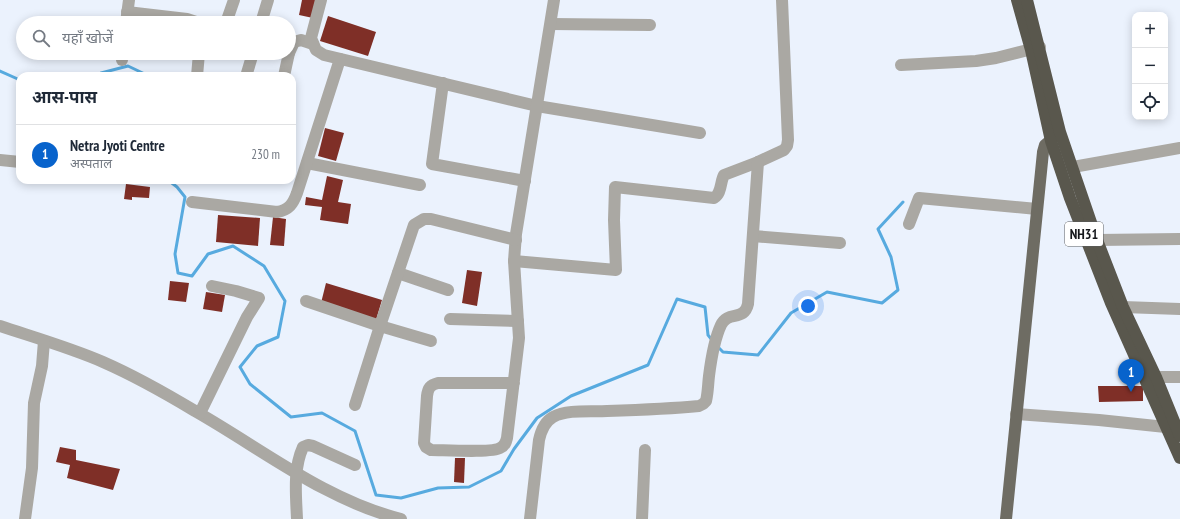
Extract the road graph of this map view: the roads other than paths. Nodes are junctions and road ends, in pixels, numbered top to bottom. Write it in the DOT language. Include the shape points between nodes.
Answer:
graph roads {
  1 [pos="234,0"];
  2 [pos="268,0"];
  3 [pos="321,0"];
  4 [pos="554,0"];
  5 [pos="782,0"];
  6 [pos="1017,0"];
  7 [pos="1027,0"];
  8 [pos="127,12"];
  9 [pos="161,16"];
  10 [pos="228,16"];
  11 [pos="264,16"];
  12 [pos="551,24"];
  13 [pos="650,25"];
  14 [pos="296,41"];
  15 [pos="313,44"];
  16 [pos="1036,48"];
  17 [pos="340,59"];
  18 [pos="198,60"];
  19 [pos="251,60"];
  20 [pos="287,60"];
  21 [pos="901,65"];
  22 [pos="197,72"];
  23 [pos="248,72"];
  24 [pos="285,72"];
  25 [pos="443,83"];
  26 [pos="537,106"];
  27 [pos="1060,132"];
  28 [pos="700,133"];
  29 [pos="1051,141"];
  30 [pos="1180,148"];
  31 [pos="0,160"];
  32 [pos="16,162"];
  33 [pos="758,162"];
  34 [pos="307,163"];
  35 [pos="1073,167"];
  36 [pos="525,181"];
  37 [pos="420,185"];
  38 [pos="192,202"];
  39 [pos="1037,209"];
  40 [pos="909,224"];
  41 [pos="753,236"];
  42 [pos="1180,239"];
  43 [pos="516,240"];
  44 [pos="1097,240"];
  45 [pos="840,243"];
  46 [pos="514,261"];
  47 [pos="398,273"];
  48 [pos="212,286"];
  49 [pos="448,290"];
  50 [pos="306,301"];
  51 [pos="1123,307"];
  52 [pos="1180,309"];
  53 [pos="450,319"];
  54 [pos="518,321"];
  55 [pos="0,326"];
  56 [pos="380,326"];
  57 [pos="44,341"];
  58 [pos="431,341"];
  59 [pos="1156,377"];
  60 [pos="1180,377"];
  61 [pos="514,383"];
  62 [pos="355,405"];
  63 [pos="200,413"];
  64 [pos="1016,414"];
  65 [pos="1174,430"];
  66 [pos="645,450"];
  67 [pos="1180,458"];
  68 [pos="355,465"];
  69 [pos="296,473"];
  70 [pos="384,517"];
  71 [pos="24,519"];
  72 [pos="297,519"];
  73 [pos="401,519"];
  74 [pos="530,519"];
  75 [pos="642,519"];
  76 [pos="1006,519"];
  1 -- 10 [label="street"];
  2 -- 11 [label="street"];
  3 -- 15 [label="street" via="311,38"];
  4 -- 12 [label="street"];
  5 -- 33 [label="street" via="788,140 784,150"];
  6 -- 16 [label="highway, NH31"];
  7 -- 16 [label="highway, NH31"];
  8 -- 9 [label="street"];
  12 -- 13 [label="street"];
  12 -- 26 [label="street"];
  14 -- 15 [label="street" via="301,40"];
  15 -- 17 [label="street" via="316,50 324,55"];
  16 -- 21 [label="street" via="976,61"];
  16 -- 27 [label="highway, NH31"];
  16 -- 29 [label="highway, NH31"];
  17 -- 25 [label="street"];
  17 -- 34 [label="street"];
  18 -- 22 [label="street"];
  19 -- 23 [label="street"];
  20 -- 24 [label="street"];
  25 -- 26 [label="street"];
  25 -- 36 [label="street" via="432,164"];
  26 -- 28 [label="street"];
  26 -- 36 [label="street"];
  27 -- 29 [label="main road"];
  27 -- 35 [label="highway, NH31"];
  29 -- 39 [label="main road" via="1043,152"];
  29 -- 65 [label="highway, NH31" via="1100,274"];
  30 -- 35 [label="street"];
  31 -- 32 [label="street"];
  33 -- 41 [label="street"];
  33 -- 46 [label="street" via="724,175 719,193 714,198 615,187 616,270"];
  34 -- 37 [label="street"];
  34 -- 38 [label="street" via="294,202 285,211"];
  35 -- 44 [label="highway, NH31"];
  36 -- 43 [label="street"];
  39 -- 40 [label="street" via="918,198"];
  39 -- 64 [label="main road"];
  41 -- 45 [label="street"];
  41 -- 74 [label="street" via="747,308 743,314 724,320 717,336 707,396 703,404 669,409 571,413 552,417 542,428 539,440"];
  42 -- 44 [label="street"];
  43 -- 46 [label="street"];
  43 -- 47 [label="street" via="424,219 414,224"];
  44 -- 51 [label="highway, NH31"];
  46 -- 54 [label="street"];
  47 -- 49 [label="street"];
  47 -- 56 [label="street"];
  48 -- 63 [label="street" via="259,298 247,317"];
  50 -- 56 [label="street"];
  51 -- 52 [label="street"];
  51 -- 59 [label="highway, NH31"];
  53 -- 54 [label="street"];
  54 -- 61 [label="street" via="519,338"];
  55 -- 57 [label="street"];
  56 -- 58 [label="street"];
  56 -- 62 [label="street"];
  57 -- 63 [label="street" via="102,362"];
  57 -- 71 [label="street" via="42,366 34,403 32,468"];
  59 -- 60 [label="street"];
  59 -- 65 [label="highway, NH31"];
  61 -- 61 [label="street" via="507,438 502,448 430,450 426,447 424,443 427,396 430,386 438,383"];
  63 -- 69 [label="street"];
  64 -- 65 [label="street" via="1099,420"];
  64 -- 76 [label="main road"];
  65 -- 67 [label="highway, NH31"];
  66 -- 75 [label="street"];
  68 -- 69 [label="street" via="308,445 303,447"];
  69 -- 70 [label="street"];
  69 -- 72 [label="street"];
  70 -- 73 [label="street"];
}
